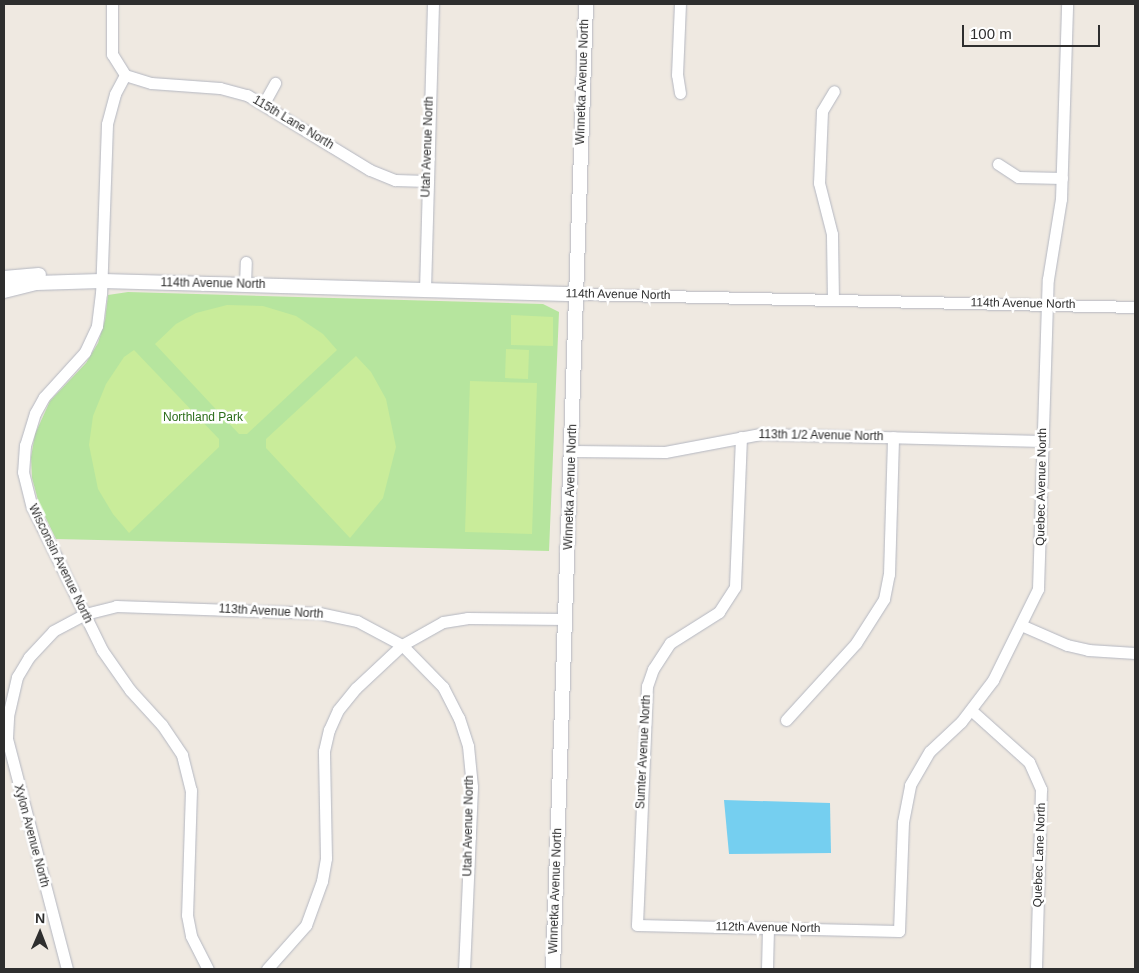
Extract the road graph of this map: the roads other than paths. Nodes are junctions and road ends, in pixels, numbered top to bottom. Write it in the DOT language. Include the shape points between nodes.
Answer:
graph roads {
  1 [pos="112,4"];
  2 [pos="433,4"];
  3 [pos="586,4"];
  4 [pos="680,4"];
  5 [pos="1067,4"];
  6 [pos="125,75"];
  7 [pos="275,83"];
  8 [pos="834,91"];
  9 [pos="680,93"];
  10 [pos="264,103"];
  11 [pos="998,164"];
  12 [pos="1062,178"];
  13 [pos="427,181"];
  14 [pos="246,262"];
  15 [pos="4,278"];
  16 [pos="101,281"];
  17 [pos="245,285"];
  18 [pos="4,290"];
  19 [pos="425,290"];
  20 [pos="577,294"];
  21 [pos="833,300"];
  22 [pos="1048,305"];
  23 [pos="1135,307"];
  24 [pos="741,436"];
  25 [pos="893,437"];
  26 [pos="1043,441"];
  27 [pos="572,451"];
  28 [pos="84,614"];
  29 [pos="566,619"];
  30 [pos="1021,625"];
  31 [pos="402,644"];
  32 [pos="1135,653"];
  33 [pos="971,710"];
  34 [pos="786,720"];
  35 [pos="637,925"];
  36 [pos="768,928"];
  37 [pos="899,931"];
  38 [pos="67,969"];
  39 [pos="208,969"];
  40 [pos="267,969"];
  41 [pos="464,969"];
  42 [pos="553,969"];
  43 [pos="767,969"];
  44 [pos="1036,969"];
  1 -- 6 [label="street" via="112,54"];
  2 -- 13 [label="street, Utah Avenue North"];
  3 -- 20 [label="street, Winnetka Avenue North"];
  4 -- 9 [label="street" via="677,75"];
  5 -- 12 [label="street, Quebec Avenue North"];
  6 -- 10 [label="street, 115th Lane North" via="152,83 233,91"];
  6 -- 16 [label="street, Wisconsin Avenue North" via="114,94 107,124"];
  7 -- 10 [label="street"];
  8 -- 21 [label="street" via="822,110 818,183 832,234"];
  10 -- 13 [label="street, 115th Lane North" via="370,170 395,180"];
  11 -- 12 [label="street" via="1018,177"];
  12 -- 22 [label="street, Quebec Avenue North" via="1059,220 1050,260"];
  13 -- 19 [label="street, Utah Avenue North"];
  14 -- 17 [label="street"];
  15 -- 16 [label="street, 114th Avenue North" via="49,275"];
  16 -- 17 [label="street, 114th Avenue North"];
  16 -- 18 [label="street, 114th Avenue North" via="36,283"];
  16 -- 28 [label="street, Wisconsin Avenue North" via="100,309 91,342 40,404 29,428 23,462 32,507"];
  17 -- 19 [label="street, 114th Avenue North"];
  19 -- 20 [label="street, 114th Avenue North"];
  20 -- 21 [label="street, 114th Avenue North"];
  20 -- 27 [label="street, Winnetka Avenue North"];
  21 -- 22 [label="street, 114th Avenue North"];
  22 -- 23 [label="street, 114th Avenue North"];
  22 -- 26 [label="street, Quebec Avenue North"];
  24 -- 25 [label="street, 113th 1/2 Avenue North"];
  24 -- 27 [label="street, 113th 1/2 Avenue North" via="665,452"];
  24 -- 35 [label="street, Sumter Avenue North" via="736,587 720,612 670,643 653,669 647,686"];
  25 -- 26 [label="street, 113th 1/2 Avenue North"];
  25 -- 34 [label="street" via="889,574 884,599 856,642"];
  26 -- 30 [label="street, Quebec Avenue North" via="1040,578"];
  27 -- 29 [label="street, Winnetka Avenue North"];
  28 -- 31 [label="street, 113th Avenue North" via="130,606 319,612 357,621"];
  28 -- 38 [label="street, Xylon Avenue North" via="53,631 29,657 17,677 8,716 11,759"];
  28 -- 39 [label="street, Wisconsin Avenue North" via="111,664 173,740 188,772 191,790 187,915 191,936"];
  29 -- 31 [label="street" via="466,618 443,622"];
  29 -- 42 [label="street, Winnetka Avenue North"];
  30 -- 32 [label="street" via="1067,645 1088,650"];
  30 -- 33 [label="street, Quebec Avenue North" via="993,680"];
  31 -- 40 [label="street" via="356,688 338,710 329,730 324,751 326,858 322,881 306,925"];
  31 -- 41 [label="street, Utah Avenue North" via="443,687 459,718 468,746 472,787"];
  33 -- 37 [label="street, Quebec Avenue North" via="930,751 910,785 903,822"];
  33 -- 44 [label="street, Quebec Lane North" via="1030,762 1041,789"];
  35 -- 36 [label="street, 112th Avenue North"];
  36 -- 37 [label="street, 112th Avenue North"];
  36 -- 43 [label="street"];
}
